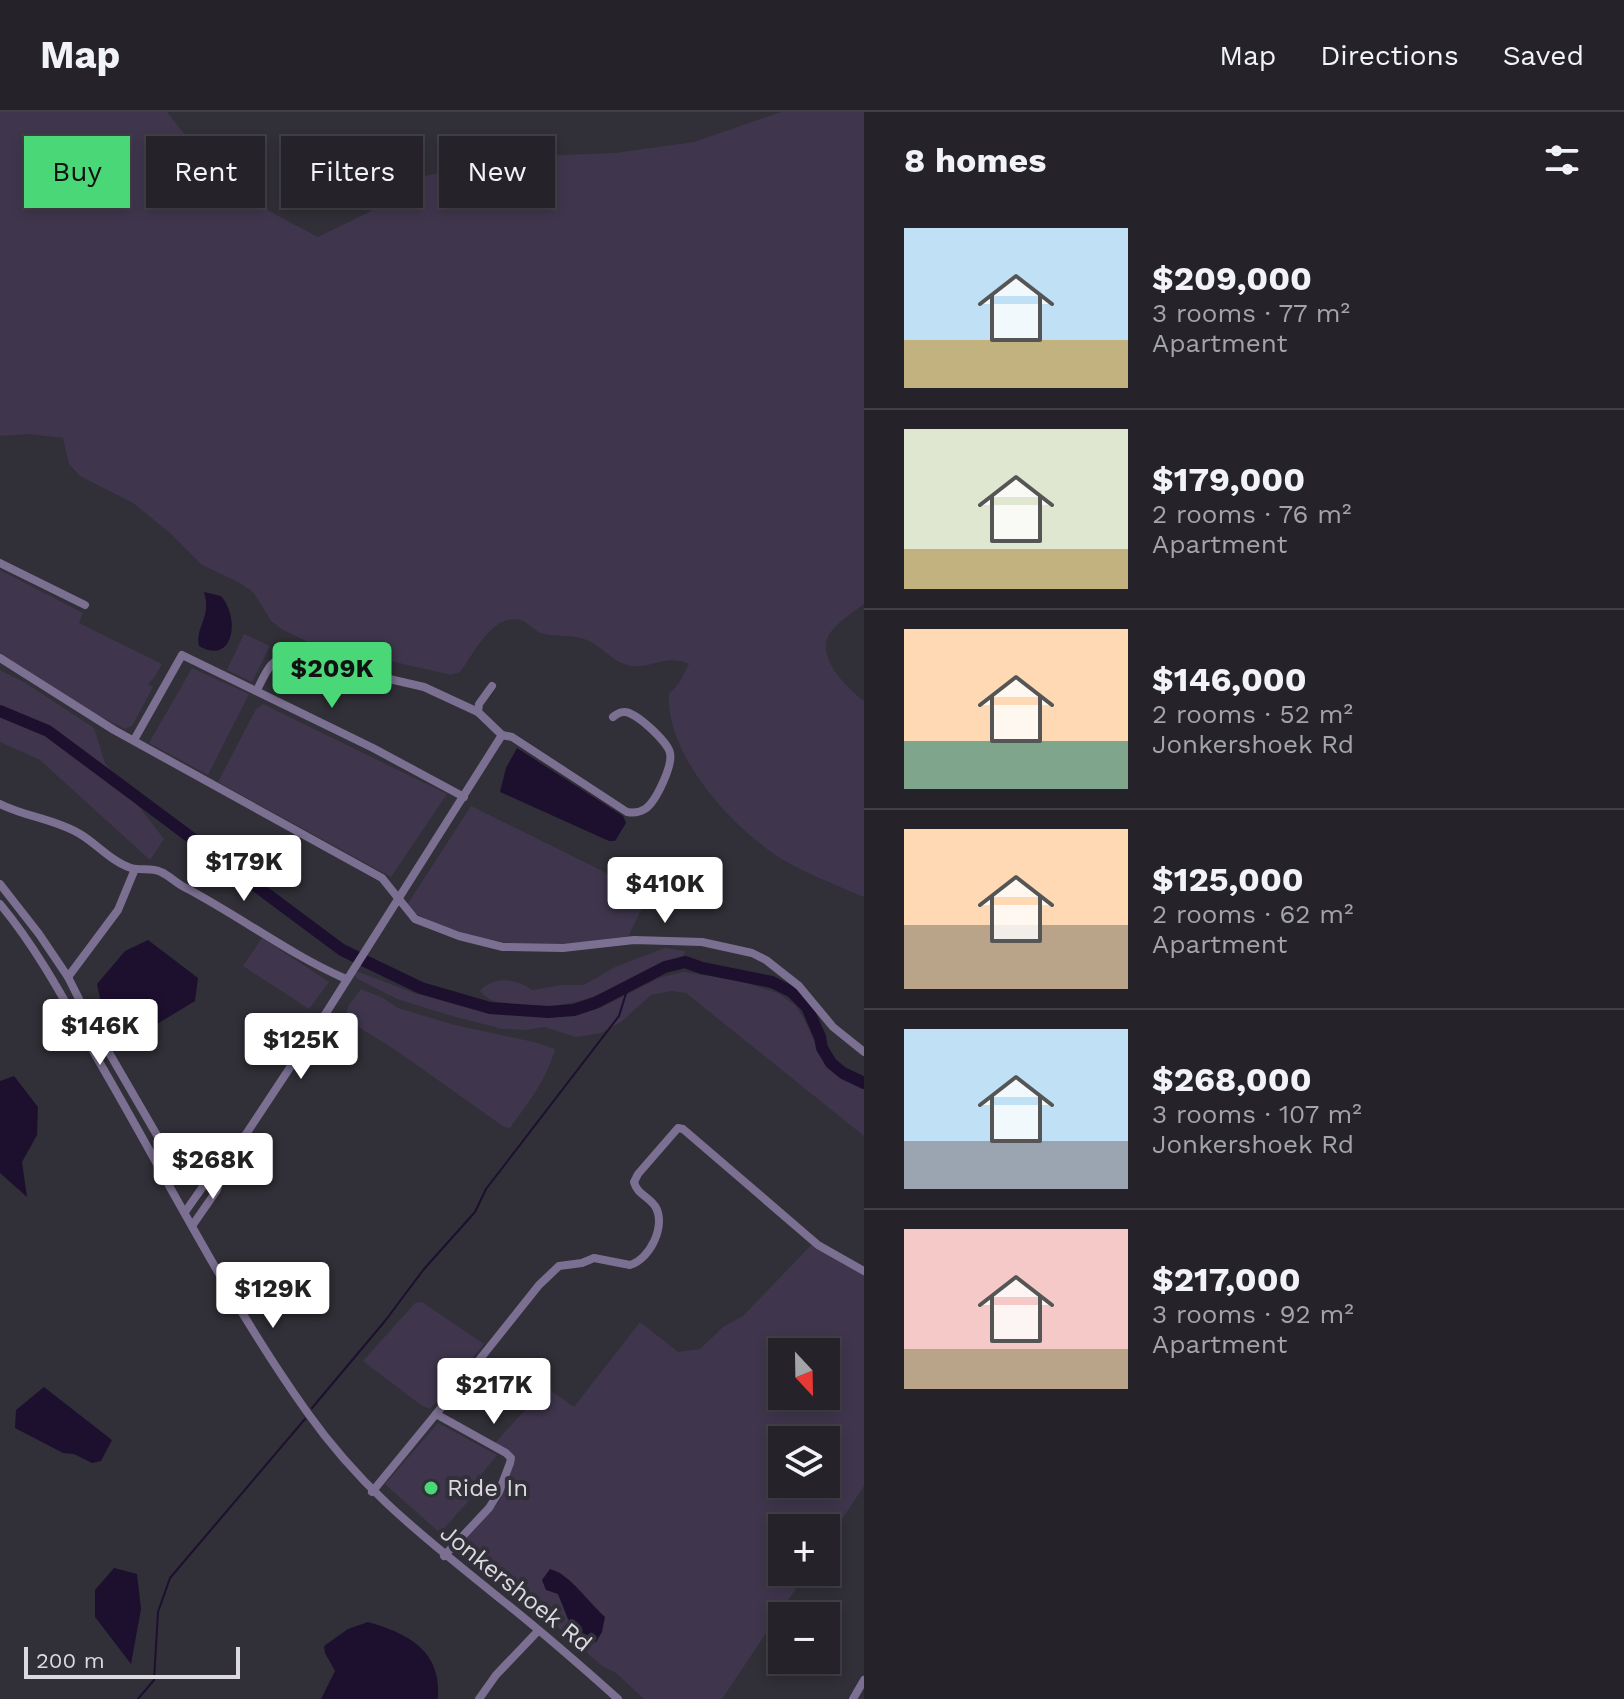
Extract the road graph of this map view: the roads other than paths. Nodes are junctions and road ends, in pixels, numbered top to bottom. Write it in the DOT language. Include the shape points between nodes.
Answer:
graph roads {
  1 [pos="0,563"];
  2 [pos="85,605"];
  3 [pos="0,658"];
  4 [pos="492,686"];
  5 [pos="257,690"];
  6 [pos="478,712"];
  7 [pos="613,717"];
  8 [pos="502,735"];
  9 [pos="134,740"];
  10 [pos="464,797"];
  11 [pos="0,804"];
  12 [pos="135,869"];
  13 [pos="0,884"];
  14 [pos="398,900"];
  15 [pos="0,904"];
  16 [pos="68,977"];
  17 [pos="346,979"];
  18 [pos="864,1052"];
  19 [pos="224,1167"];
  20 [pos="185,1212"];
  21 [pos="192,1226"];
  22 [pos="864,1271"];
  23 [pos="436,1414"];
  24 [pos="372,1492"];
  25 [pos="444,1556"];
  26 [pos="538,1631"];
  27 [pos="864,1680"];
  28 [pos="479,1699"];
  29 [pos="618,1699"];
  30 [pos="853,1699"];
  1 -- 2 [label="street"];
  3 -- 9 [label="street"];
  4 -- 6 [label="street"];
  5 -- 6 [label="street" via="271,664 290,656 424,687"];
  5 -- 9 [label="street" via="182,655"];
  5 -- 10 [label="street"];
  6 -- 8 [label="street"];
  7 -- 8 [label="street" via="629,712 670,752 665,777 640,812 627,812"];
  8 -- 10 [label="street"];
  9 -- 14 [label="street" via="382,878"];
  10 -- 14 [label="street"];
  11 -- 12 [label="street" via="80,834"];
  12 -- 16 [label="street" via="118,910"];
  12 -- 17 [label="street" via="164,874"];
  13 -- 16 [label="street"];
  14 -- 17 [label="street"];
  14 -- 18 [label="street" via="420,921 503,947 563,948 634,940 702,942 752,953 799,986 833,1027"];
  15 -- 20 [label="street, Jonkershoek Rd" via="61,994"];
  16 -- 19 [label="street" via="183,1180"];
  17 -- 19 [label="street"];
  19 -- 20 [label="street" via="209,1178"];
  19 -- 21 [label="street" via="217,1190"];
  20 -- 21 [label="street, Jonkershoek Rd"];
  21 -- 24 [label="street, Jonkershoek Rd" via="275,1365"];
  22 -- 23 [label="street" via="818,1245 678,1128 635,1180 658,1216 645,1256 630,1265 598,1257 556,1268"];
  23 -- 24 [label="street"];
  23 -- 25 [label="street" via="511,1458 494,1500"];
  24 -- 25 [label="street, Jonkershoek Rd"];
  25 -- 26 [label="street, Jonkershoek Rd"];
  26 -- 28 [label="street"];
  26 -- 29 [label="street, Jonkershoek Rd"];
  27 -- 30 [label="street"];
}
